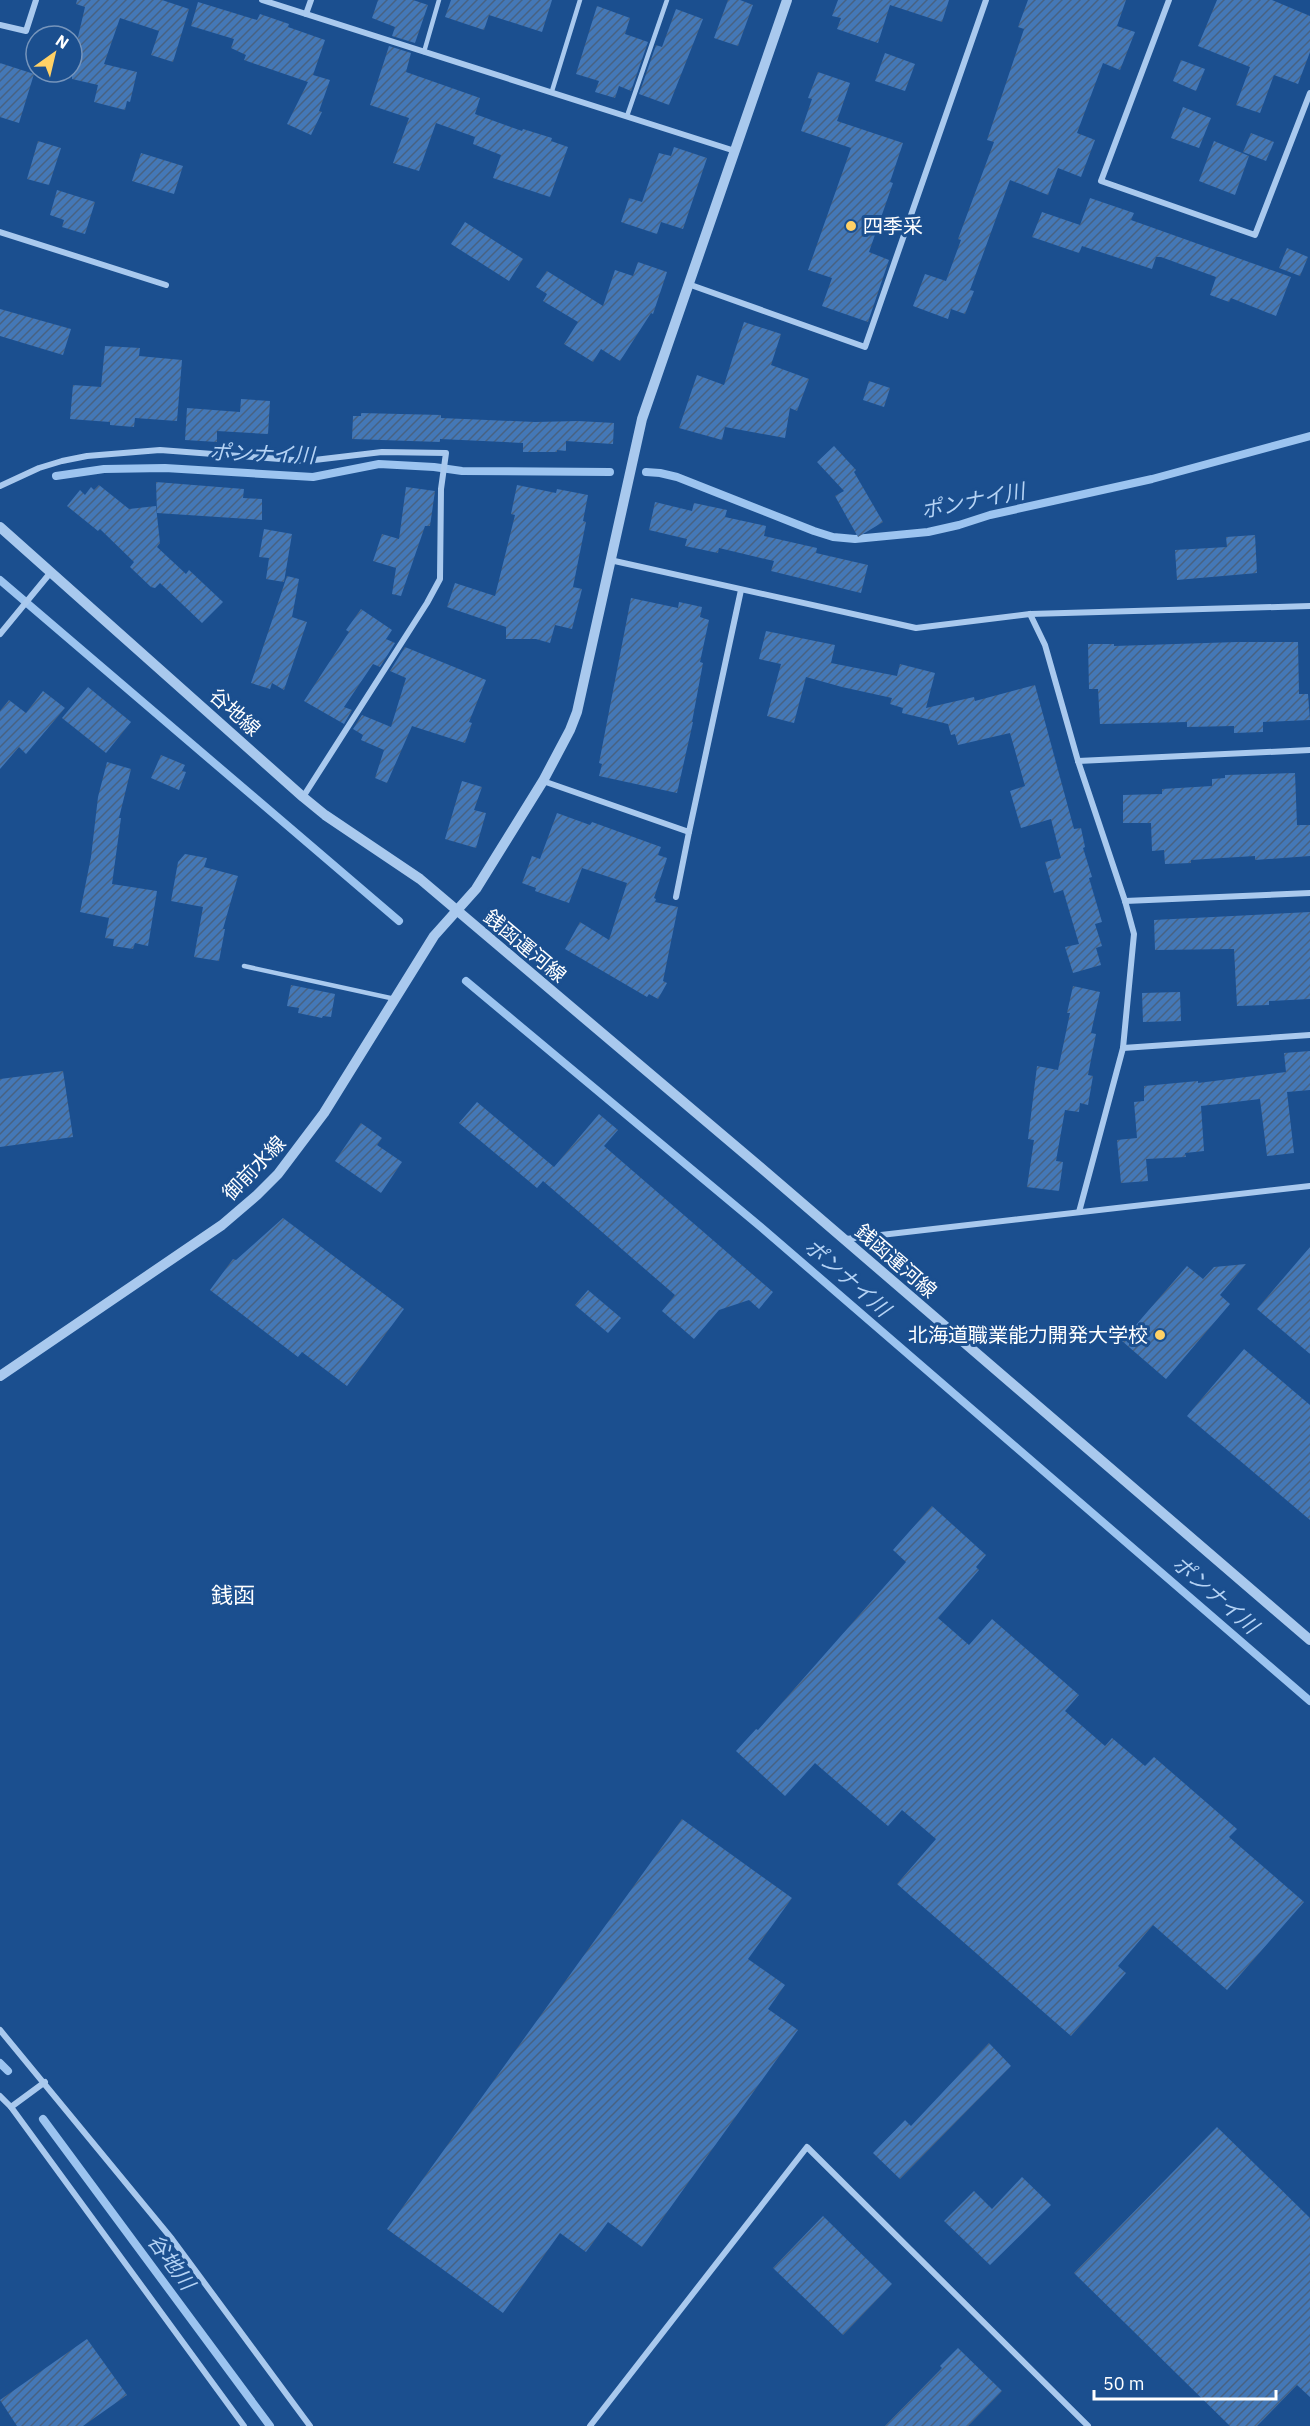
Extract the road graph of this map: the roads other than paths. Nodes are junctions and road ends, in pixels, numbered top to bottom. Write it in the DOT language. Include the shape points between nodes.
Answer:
graph roads {
  1 [pos="36,0"];
  2 [pos="262,0"];
  3 [pos="311,0"];
  4 [pos="439,0"];
  5 [pos="580,0"];
  6 [pos="667,0"];
  7 [pos="787,0"];
  8 [pos="986,0"];
  9 [pos="1169,0"];
  10 [pos="306,14"];
  11 [pos="0,25"];
  12 [pos="424,52"];
  13 [pos="552,91"];
  14 [pos="1310,93"];
  15 [pos="627,116"];
  16 [pos="735,151"];
  17 [pos="0,232"];
  18 [pos="688,284"];
  19 [pos="166,285"];
  20 [pos="0,486"];
  21 [pos="0,527"];
  22 [pos="610,560"];
  23 [pos="52,572"];
  24 [pos="741,590"];
  25 [pos="1310,606"];
  26 [pos="1030,614"];
  27 [pos="0,634"];
  28 [pos="1310,750"];
  29 [pos="1078,761"];
  30 [pos="543,781"];
  31 [pos="303,797"];
  32 [pos="689,831"];
  33 [pos="1310,893"];
  34 [pos="676,897"];
  35 [pos="1125,901"];
  36 [pos="457,911"];
  37 [pos="244,966"];
  38 [pos="395,999"];
  39 [pos="1310,1035"];
  40 [pos="1123,1048"];
  41 [pos="1310,1186"];
  42 [pos="1079,1212"];
  43 [pos="843,1239"];
  44 [pos="0,1377"];
  45 [pos="1310,1640"];
  46 [pos="0,2030"];
  47 [pos="45,2082"];
  48 [pos="0,2096"];
  49 [pos="11,2107"];
  50 [pos="244,2426"];
  51 [pos="310,2426"];
  52 [pos="591,2426"];
  53 [pos="1088,2426"];
  1 -- 11 [label="street" via="26,31"];
  2 -- 10 [label="street"];
  3 -- 10 [label="street"];
  4 -- 12 [label="lane"];
  5 -- 13 [label="lane"];
  6 -- 15 [label="lane"];
  7 -- 16 [label="street, 御前水線"];
  8 -- 18 [label="street" via="865,347"];
  9 -- 14 [label="street" via="1101,180 1255,235"];
  10 -- 12 [label="street"];
  12 -- 13 [label="street"];
  13 -- 15 [label="street"];
  15 -- 16 [label="street"];
  16 -- 18 [label="street, 御前水線"];
  17 -- 19 [label="street"];
  18 -- 22 [label="street, 御前水線" via="639,428"];
  20 -- 31 [label="street" via="62,461 160,450 306,460 382,452 446,453 440,579"];
  21 -- 23 [label="street, 谷地線"];
  22 -- 24 [label="street"];
  22 -- 30 [label="street, 御前水線" via="577,712"];
  23 -- 27 [label="street"];
  23 -- 31 [label="street, 谷地線"];
  24 -- 26 [label="street" via="916,628"];
  24 -- 32 [label="street"];
  25 -- 26 [label="street"];
  26 -- 29 [label="street" via="1045,645"];
  28 -- 29 [label="street"];
  29 -- 35 [label="street"];
  30 -- 32 [label="street"];
  30 -- 36 [label="street, 御前水線" via="477,889"];
  31 -- 36 [label="street, 谷地線" via="420,879"];
  32 -- 34 [label="street"];
  33 -- 35 [label="street"];
  35 -- 40 [label="street" via="1134,934"];
  36 -- 38 [label="street, 御前水線" via="434,936"];
  36 -- 43 [label="street, 銭函運河線"];
  37 -- 38 [label="lane"];
  38 -- 44 [label="street, 御前水線" via="312,1131 257,1196 222,1225"];
  39 -- 40 [label="street"];
  40 -- 42 [label="street"];
  41 -- 42 [label="street"];
  42 -- 43 [label="street"];
  43 -- 45 [label="street, 銭函運河線"];
  46 -- 47 [label="street"];
  47 -- 49 [label="street"];
  47 -- 51 [label="street" via="172,2239"];
  48 -- 49 [label="street"];
  49 -- 50 [label="street"];
  52 -- 53 [label="street" via="807,2147"];
}
